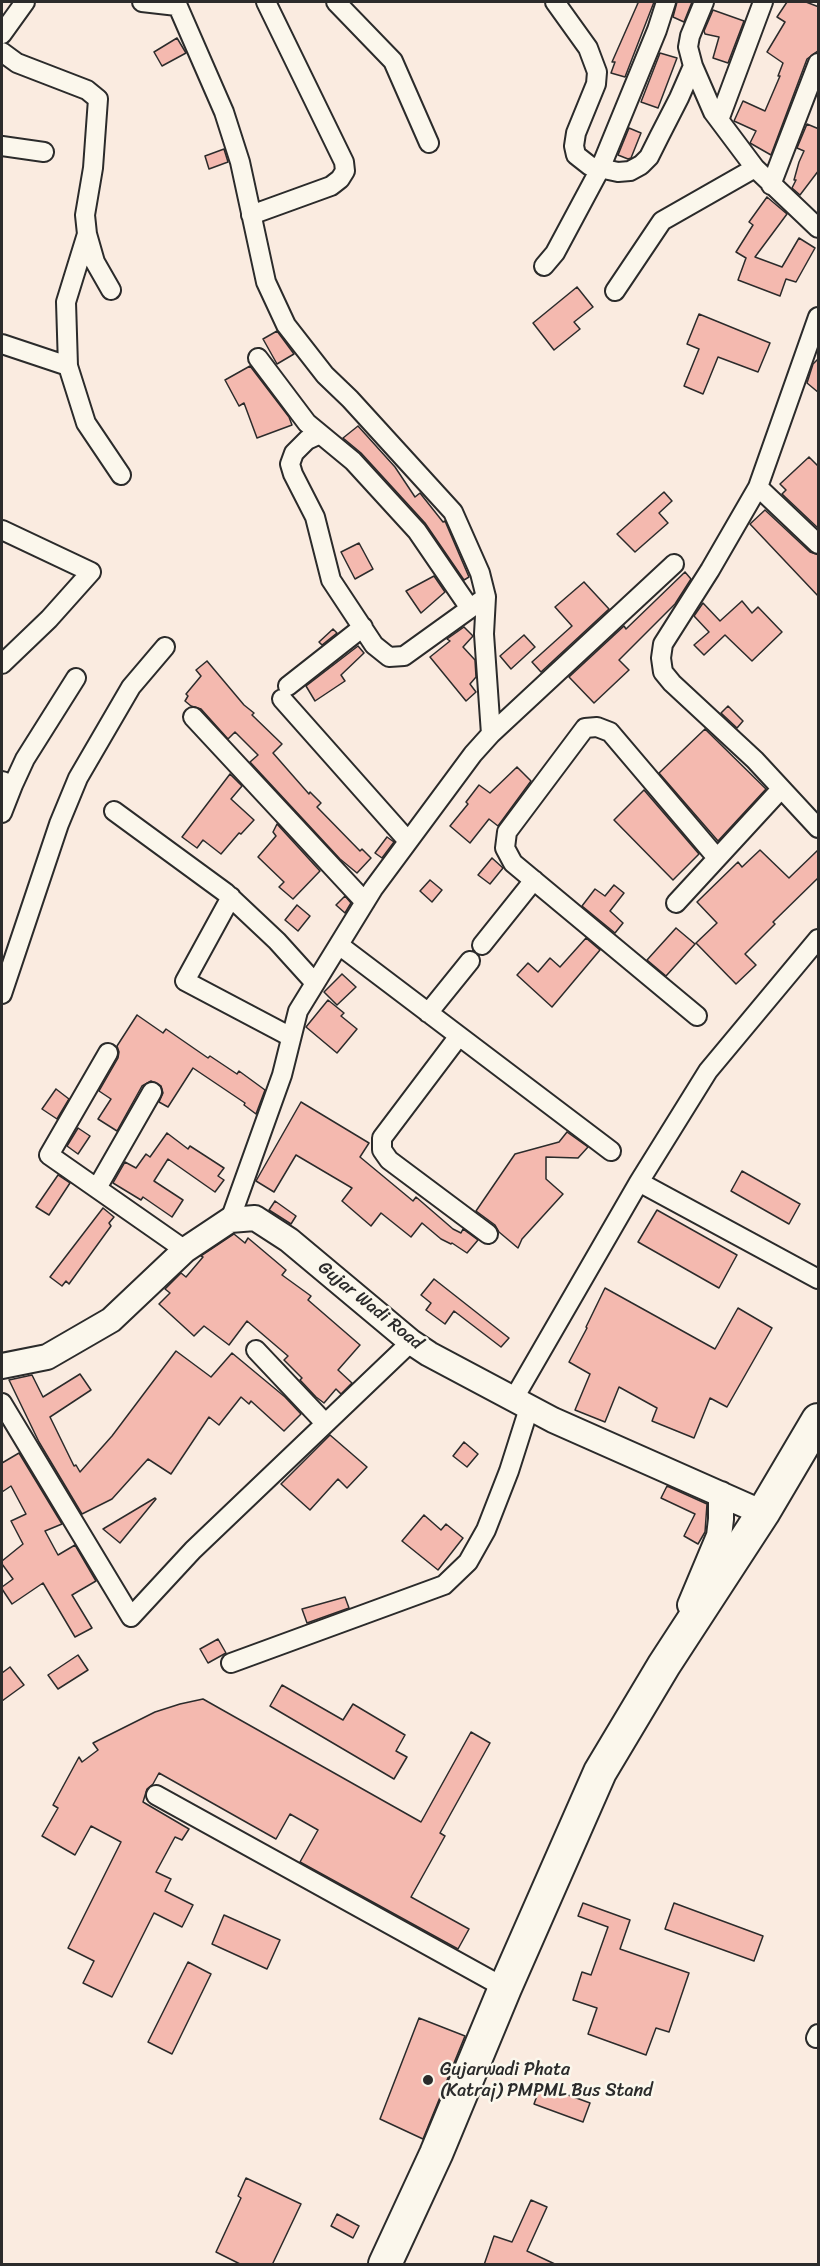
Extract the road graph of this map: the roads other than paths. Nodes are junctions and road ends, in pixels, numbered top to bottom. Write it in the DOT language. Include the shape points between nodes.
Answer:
graph roads {
  1 [pos="25,2"];
  2 [pos="142,2"];
  3 [pos="266,2"];
  4 [pos="336,2"];
  5 [pos="555,2"];
  6 [pos="666,2"];
  7 [pos="704,2"];
  8 [pos="763,2"];
  9 [pos="176,4"];
  10 [pos="2,34"];
  11 [pos="2,52"];
  12 [pos="819,63"];
  13 [pos="693,66"];
  14 [pos="719,120"];
  15 [pos="429,143"];
  16 [pos="2,146"];
  17 [pos="44,152"];
  18 [pos="755,168"];
  19 [pos="600,169"];
  20 [pos="771,185"];
  21 [pos="251,215"];
  22 [pos="819,228"];
  23 [pos="87,234"];
  24 [pos="544,266"];
  25 [pos="111,290"];
  26 [pos="615,291"];
  27 [pos="819,317"];
  28 [pos="2,344"];
  29 [pos="258,358"];
  30 [pos="68,366"];
  31 [pos="320,434"];
  32 [pos="121,475"];
  33 [pos="758,487"];
  34 [pos="2,533"];
  35 [pos="819,544"];
  36 [pos="674,564"];
  37 [pos="486,597"];
  38 [pos="469,607"];
  39 [pos="363,627"];
  40 [pos="165,647"];
  41 [pos="2,664"];
  42 [pos="76,678"];
  43 [pos="193,717"];
  44 [pos="491,734"];
  45 [pos="7,783"];
  46 [pos="781,789"];
  47 [pos="114,812"];
  48 [pos="2,813"];
  49 [pos="819,828"];
  50 [pos="408,841"];
  51 [pos="717,858"];
  52 [pos="534,880"];
  53 [pos="231,897"];
  54 [pos="365,902"];
  55 [pos="676,903"];
  56 [pos="819,939"];
  57 [pos="339,945"];
  58 [pos="482,945"];
  59 [pos="470,961"];
  60 [pos="315,983"];
  61 [pos="2,994"];
  62 [pos="428,1013"];
  63 [pos="697,1016"];
  64 [pos="459,1036"];
  65 [pos="291,1037"];
  66 [pos="108,1053"];
  67 [pos="152,1092"];
  68 [pos="611,1151"];
  69 [pos="639,1182"];
  70 [pos="97,1188"];
  71 [pos="230,1220"];
  72 [pos="488,1234"];
  73 [pos="186,1250"];
  74 [pos="819,1279"];
  75 [pos="411,1342"];
  76 [pos="256,1350"];
  77 [pos="2,1366"];
  78 [pos="2,1403"];
  79 [pos="521,1404"];
  80 [pos="819,1420"];
  81 [pos="325,1423"];
  82 [pos="721,1494"];
  83 [pos="763,1513"];
  84 [pos="231,1663"];
  85 [pos="664,1665"];
  86 [pos="156,1795"];
  87 [pos="505,1988"];
  88 [pos="385,2265"];
  1 -- 10 [label="street"];
  2 -- 9 [label="street"];
  3 -- 21 [label="street" via="345,171 331,186"];
  4 -- 15 [label="street" via="393,61"];
  5 -- 19 [label="street" via="588,48 597,72 574,146 581,160"];
  6 -- 19 [label="street"];
  7 -- 13 [label="street" via="688,47"];
  8 -- 14 [label="street"];
  9 -- 21 [label="street" via="224,112"];
  11 -- 23 [label="street" via="17,63 87,90 98,99 87,195"];
  12 -- 20 [label="street"];
  13 -- 14 [label="street"];
  13 -- 19 [label="street" via="649,157 630,171"];
  14 -- 18 [label="street"];
  16 -- 17 [label="street"];
  18 -- 20 [label="street"];
  18 -- 26 [label="street" via="662,221"];
  19 -- 24 [label="street" via="555,253"];
  20 -- 22 [label="street"];
  21 -- 37 [label="street" via="266,282 286,325 325,375 453,513 480,573"];
  23 -- 25 [label="street" via="95,262"];
  23 -- 30 [label="street" via="66,302"];
  27 -- 33 [label="street"];
  28 -- 30 [label="street"];
  29 -- 31 [label="street" via="307,423"];
  30 -- 32 [label="street" via="86,423"];
  31 -- 38 [label="street" via="353,461 417,531"];
  31 -- 39 [label="street" via="294,453 290,464 315,518 331,580"];
  33 -- 35 [label="street"];
  33 -- 46 [label="street" via="663,644 661,658 663,672 672,683"];
  34 -- 41 [label="street" via="91,572"];
  36 -- 44 [label="street"];
  37 -- 38 [label="street"];
  37 -- 44 [label="street" via="484,634"];
  38 -- 39 [label="street" via="404,656 389,657 374,645"];
  39 -- 50 [label="street" via="285,693"];
  40 -- 61 [label="street" via="131,687 78,778"];
  42 -- 45 [label="street"];
  43 -- 54 [label="street"];
  44 -- 50 [label="street"];
  45 -- 48 [label="street"];
  46 -- 49 [label="street"];
  46 -- 51 [label="street"];
  47 -- 53 [label="street"];
  50 -- 54 [label="street"];
  51 -- 52 [label="street" via="610,732 597,726 585,728 507,832 505,848 513,863"];
  51 -- 55 [label="street"];
  52 -- 58 [label="street"];
  52 -- 63 [label="street"];
  53 -- 60 [label="street"];
  53 -- 65 [label="street" via="185,981"];
  54 -- 57 [label="street"];
  56 -- 69 [label="street" via="708,1071"];
  57 -- 60 [label="street"];
  57 -- 62 [label="street"];
  59 -- 62 [label="street"];
  60 -- 65 [label="street" via="298,1011"];
  62 -- 64 [label="street"];
  64 -- 68 [label="street"];
  64 -- 72 [label="street" via="382,1138 382,1150 389,1160"];
  65 -- 71 [label="street" via="282,1075"];
  66 -- 70 [label="street" via="50,1155"];
  67 -- 70 [label="street"];
  69 -- 74 [label="street"];
  69 -- 79 [label="street"];
  70 -- 73 [label="street"];
  71 -- 73 [label="street"];
  71 -- 75 [label="street, Gujar Wadi Road" via="255,1218 280,1234"];
  73 -- 77 [label="street" via="111,1320 47,1358"];
  75 -- 79 [label="street, Gujar Wadi Road"];
  75 -- 81 [label="street"];
  76 -- 81 [label="street"];
  78 -- 81 [label="street" via="131,1617 193,1550"];
  79 -- 82 [label="street, Gujar Wadi Road"];
  79 -- 84 [label="street" via="509,1471 486,1530 468,1562 444,1585"];
  80 -- 83 [label="highway"];
  82 -- 83 [label="street, Gujar Wadi Road"];
  82 -- 85 [label="street" via="719,1536"];
  83 -- 85 [label="highway"];
  85 -- 87 [label="highway" via="600,1772"];
  86 -- 87 [label="street"];
  87 -- 88 [label="highway"];
}
